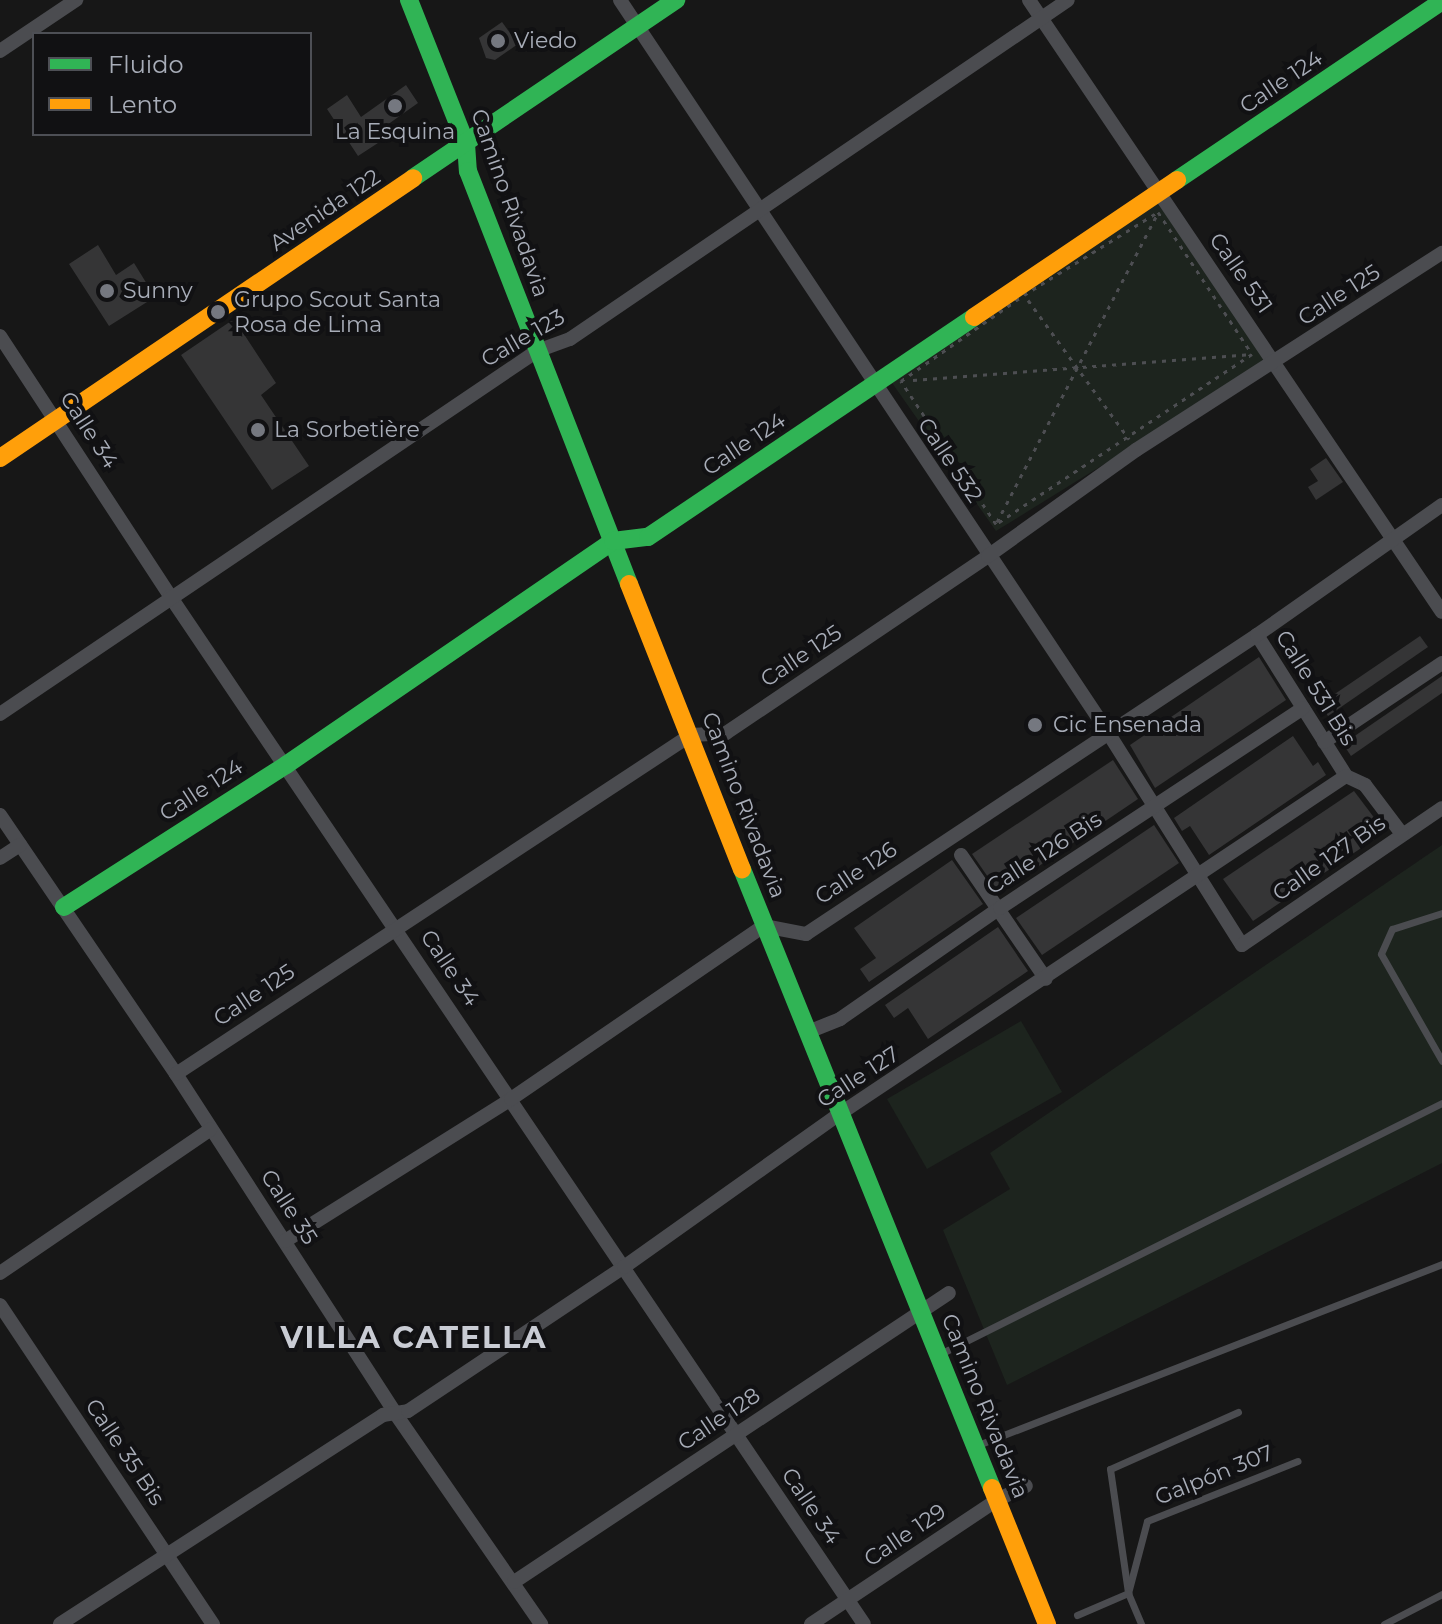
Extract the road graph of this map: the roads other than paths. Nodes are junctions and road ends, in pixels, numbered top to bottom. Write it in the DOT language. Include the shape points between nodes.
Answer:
graph roads {
  1 [pos="76,0"];
  2 [pos="409,0"];
  3 [pos="620,0"];
  4 [pos="676,0"];
  5 [pos="1029,0"];
  6 [pos="1068,0"];
  7 [pos="1439,5"];
  8 [pos="1041,18"];
  9 [pos="638,26"];
  10 [pos="0,51"];
  11 [pos="466,144"];
  12 [pos="1159,203"];
  13 [pos="758,209"];
  14 [pos="1442,253"];
  15 [pos="0,336"];
  16 [pos="537,351"];
  17 [pos="1275,363"];
  18 [pos="874,385"];
  19 [pos="56,420"];
  20 [pos="0,458"];
  21 [pos="1442,505"];
  22 [pos="1393,537"];
  23 [pos="613,541"];
  24 [pos="988,556"];
  25 [pos="170,596"];
  26 [pos="1442,612"];
  27 [pos="1257,635"];
  28 [pos="1442,663"];
  29 [pos="1303,708"];
  30 [pos="0,714"];
  31 [pos="1107,731"];
  32 [pos="691,735"];
  33 [pos="1324,742"];
  34 [pos="286,765"];
  35 [pos="1346,776"];
  36 [pos="1155,807"];
  37 [pos="1442,808"];
  38 [pos="0,815"];
  39 [pos="1402,834"];
  40 [pos="20,845"];
  41 [pos="961,855"];
  42 [pos="0,858"];
  43 [pos="1199,875"];
  44 [pos="64,907"];
  45 [pos="1000,908"];
  46 [pos="1442,913"];
  47 [pos="764,926"];
  48 [pos="397,927"];
  49 [pos="1242,945"];
  50 [pos="1046,979"];
  51 [pos="808,1032"];
  52 [pos="1442,1061"];
  53 [pos="176,1074"];
  54 [pos="511,1099"];
  55 [pos="1442,1103"];
  56 [pos="841,1113"];
  57 [pos="211,1129"];
  58 [pos="285,1241"];
  59 [pos="1442,1264"];
  60 [pos="624,1267"];
  61 [pos="0,1273"];
  62 [pos="949,1293"];
  63 [pos="0,1305"];
  64 [pos="921,1312"];
  65 [pos="938,1355"];
  66 [pos="1238,1412"];
  67 [pos="395,1413"];
  68 [pos="735,1434"];
  69 [pos="975,1446"];
  70 [pos="1298,1461"];
  71 [pos="1026,1486"];
  72 [pos="997,1500"];
  73 [pos="166,1554"];
  74 [pos="514,1582"];
  75 [pos="1128,1593"];
  76 [pos="1442,1594"];
  77 [pos="848,1599"];
  78 [pos="1077,1615"];
  79 [pos="60,1624"];
  80 [pos="213,1624"];
  81 [pos="541,1624"];
  82 [pos="811,1624"];
  83 [pos="864,1624"];
  84 [pos="1047,1624"];
  85 [pos="1141,1624"];
  86 [pos="1384,1624"];
  1 -- 10 [label="street"];
  2 -- 11 [label="main road, Camino Rivadavia"];
  3 -- 9 [label="street, Calle 532"];
  4 -- 9 [label="main road, Avenida 122"];
  5 -- 8 [label="street, Calle 531"];
  6 -- 8 [label="street, Calle 123"];
  7 -- 12 [label="main road, Calle 124"];
  8 -- 12 [label="street, Calle 531"];
  8 -- 13 [label="street, Calle 123"];
  9 -- 11 [label="main road, Avenida 122"];
  9 -- 13 [label="street, Calle 532"];
  11 -- 16 [label="main road, Camino Rivadavia" via="468,171"];
  11 -- 19 [label="main road, Avenida 122"];
  12 -- 17 [label="street, Calle 531"];
  12 -- 18 [label="main road, Calle 124"];
  13 -- 16 [label="street, Calle 123" via="570,339"];
  13 -- 18 [label="street, Calle 532"];
  14 -- 17 [label="street, Calle 125"];
  15 -- 19 [label="street, Calle 34"];
  16 -- 23 [label="main road, Camino Rivadavia"];
  16 -- 25 [label="street, Calle 123"];
  17 -- 22 [label="street, Calle 531"];
  17 -- 24 [label="street, Calle 125" via="1132,444"];
  18 -- 23 [label="main road, Calle 124" via="648,537"];
  18 -- 24 [label="street, Calle 532"];
  19 -- 20 [label="main road, Avenida 122"];
  19 -- 25 [label="street, Calle 34"];
  21 -- 22 [label="street, Calle 126"];
  22 -- 26 [label="street, Calle 531"];
  22 -- 27 [label="street, Calle 126"];
  23 -- 32 [label="main road, Camino Rivadavia"];
  23 -- 34 [label="main road, Calle 124"];
  24 -- 31 [label="street, Calle 532"];
  24 -- 32 [label="street, Calle 125" via="726,733"];
  25 -- 30 [label="street, Calle 123"];
  25 -- 34 [label="street, Calle 34"];
  27 -- 29 [label="street, Calle 531 Bis"];
  27 -- 31 [label="street, Calle 126"];
  28 -- 33 [label="street"];
  29 -- 33 [label="street, Calle 531 Bis"];
  29 -- 36 [label="street, Calle 126 Bis"];
  31 -- 36 [label="street, Calle 532"];
  31 -- 47 [label="street, Calle 126" via="806,934"];
  32 -- 47 [label="main road, Camino Rivadavia"];
  32 -- 48 [label="street, Calle 125"];
  33 -- 35 [label="street, Calle 531 Bis"];
  34 -- 44 [label="main road, Calle 124"];
  34 -- 48 [label="street, Calle 34"];
  35 -- 39 [label="street, Calle 531 Bis" via="1365,785"];
  35 -- 43 [label="street, Calle 127"];
  36 -- 43 [label="street, Calle 532"];
  36 -- 45 [label="street, Calle 126 Bis"];
  37 -- 39 [label="street, Calle 127 Bis"];
  38 -- 40 [label="street, Calle 35"];
  39 -- 49 [label="street, Calle 127 Bis"];
  40 -- 42 [label="street"];
  40 -- 44 [label="street, Calle 35"];
  41 -- 45 [label="street"];
  43 -- 49 [label="street, Calle 532"];
  43 -- 50 [label="street, Calle 127"];
  44 -- 53 [label="street, Calle 35"];
  45 -- 50 [label="street"];
  45 -- 51 [label="street, Calle 126 Bis" via="840,1019"];
  46 -- 52 [label="lane" via="1392,929 1381,954"];
  47 -- 51 [label="main road, Camino Rivadavia"];
  47 -- 54 [label="street"];
  48 -- 53 [label="street, Calle 125"];
  48 -- 54 [label="street, Calle 34"];
  50 -- 56 [label="street, Calle 127"];
  51 -- 56 [label="main road, Camino Rivadavia"];
  53 -- 57 [label="street, Calle 35"];
  54 -- 58 [label="street"];
  54 -- 60 [label="street, Calle 34"];
  55 -- 65 [label="lane"];
  56 -- 60 [label="street, Calle 127"];
  56 -- 64 [label="main road, Camino Rivadavia"];
  57 -- 58 [label="street, Calle 35"];
  57 -- 61 [label="street"];
  58 -- 67 [label="street, Calle 35"];
  59 -- 69 [label="lane"];
  60 -- 67 [label="street, Calle 127" via="408,1411"];
  60 -- 68 [label="street, Calle 34"];
  62 -- 64 [label="street, Calle 128"];
  63 -- 73 [label="street, Calle 35 Bis"];
  64 -- 65 [label="main road, Camino Rivadavia"];
  64 -- 68 [label="street, Calle 128"];
  65 -- 69 [label="main road, Camino Rivadavia"];
  66 -- 75 [label="lane, Galpón 307" via="1110,1469"];
  67 -- 73 [label="street" via="383,1415"];
  67 -- 74 [label="street, Calle 35"];
  68 -- 74 [label="street, Calle 128"];
  68 -- 77 [label="street, Calle 34"];
  69 -- 72 [label="main road, Camino Rivadavia"];
  70 -- 75 [label="lane, Galpón 307" via="1147,1521"];
  71 -- 72 [label="street, Calle 129"];
  72 -- 77 [label="street, Calle 129"];
  72 -- 84 [label="main road, Camino Rivadavia"];
  73 -- 79 [label="street"];
  73 -- 80 [label="street, Calle 35 Bis"];
  74 -- 81 [label="street, Calle 35"];
  75 -- 78 [label="lane"];
  75 -- 85 [label="lane"];
  76 -- 86 [label="lane"];
  77 -- 82 [label="street, Calle 129"];
  77 -- 83 [label="street, Calle 34"];
}
